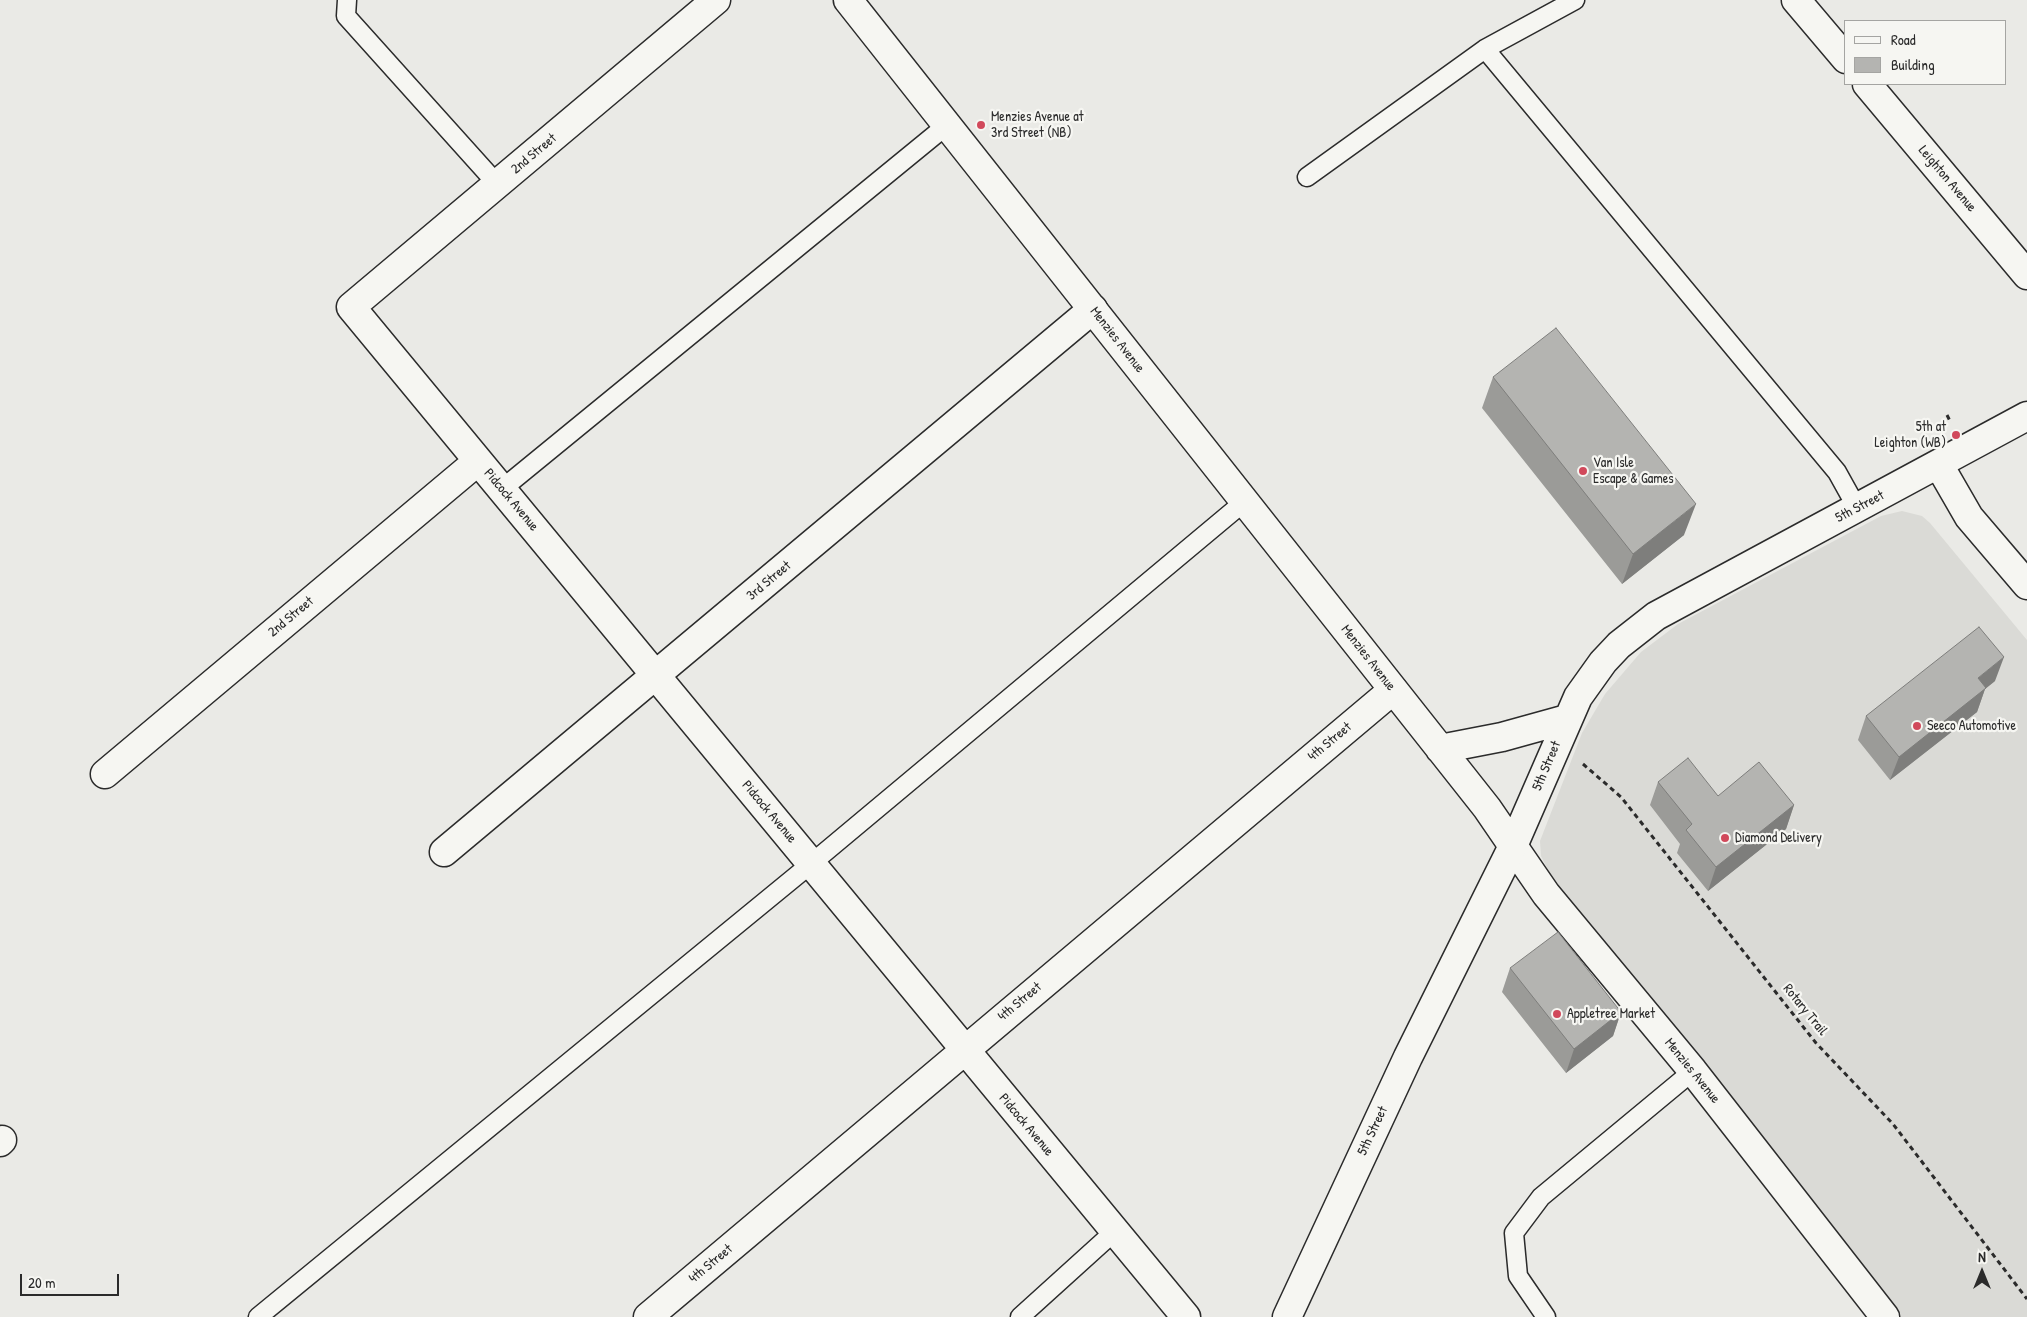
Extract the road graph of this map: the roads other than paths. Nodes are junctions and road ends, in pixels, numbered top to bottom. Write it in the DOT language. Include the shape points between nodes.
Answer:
graph roads {
  1 [pos="347,0"];
  2 [pos="716,0"];
  3 [pos="848,0"];
  4 [pos="1575,0"];
  5 [pos="1796,0"];
  6 [pos="1486,49"];
  7 [pos="1844,57"];
  8 [pos="1867,85"];
  9 [pos="947,125"];
  10 [pos="1307,177"];
  11 [pos="497,184"];
  12 [pos="2027,275"];
  13 [pos="351,307"];
  14 [pos="1093,310"];
  15 [pos="2027,416"];
  16 [pos="478,461"];
  17 [pos="1939,465"];
  18 [pos="502,489"];
  19 [pos="1244,502"];
  20 [pos="1857,508"];
  21 [pos="2027,585"];
  22 [pos="655,675"];
  23 [pos="1393,690"];
  24 [pos="1562,731"];
  25 [pos="1440,749"];
  26 [pos="105,774"];
  27 [pos="1513,846"];
  28 [pos="444,852"];
  29 [pos="812,863"];
  30 [pos="964,1050"];
  31 [pos="1693,1071"];
  32 [pos="1115,1231"];
  33 [pos="258,1317"];
  34 [pos="648,1317"];
  35 [pos="1020,1317"];
  36 [pos="1186,1317"];
  37 [pos="1287,1317"];
  38 [pos="1546,1317"];
  39 [pos="1885,1317"];
  1 -- 11 [label="lane" via="346,16"];
  2 -- 11 [label="street, 2nd Street"];
  3 -- 9 [label="street, Menzies Avenue"];
  4 -- 6 [label="lane"];
  5 -- 7 [label="street"];
  6 -- 10 [label="lane"];
  6 -- 20 [label="lane" via="1837,472"];
  8 -- 12 [label="street, Leighton Avenue"];
  9 -- 14 [label="street, Menzies Avenue"];
  9 -- 18 [label="lane"];
  11 -- 13 [label="street, 2nd Street"];
  13 -- 16 [label="street, Pidcock Avenue"];
  14 -- 19 [label="street, Menzies Avenue"];
  14 -- 22 [label="street, 3rd Street"];
  15 -- 17 [label="street, 5th Street"];
  16 -- 18 [label="street, Pidcock Avenue"];
  16 -- 26 [label="street, 2nd Street"];
  17 -- 20 [label="street, 5th Street"];
  17 -- 21 [label="street" via="1969,517"];
  18 -- 22 [label="street, Pidcock Avenue"];
  19 -- 23 [label="street, Menzies Avenue"];
  19 -- 29 [label="lane"];
  20 -- 24 [label="street, 5th Street" via="1656,616 1602,662 1578,697"];
  22 -- 28 [label="street, 3rd Street"];
  22 -- 29 [label="street, Pidcock Avenue"];
  23 -- 25 [label="street, Menzies Avenue"];
  23 -- 30 [label="street, 4th Street"];
  24 -- 25 [label="street"];
  24 -- 27 [label="street, 5th Street"];
  25 -- 27 [label="street, Menzies Avenue"];
  27 -- 31 [label="street, Menzies Avenue" via="1546,894"];
  27 -- 37 [label="street, 5th Street" via="1408,1057"];
  29 -- 30 [label="street, Pidcock Avenue"];
  29 -- 33 [label="lane"];
  30 -- 32 [label="street, Pidcock Avenue"];
  30 -- 34 [label="street, 4th Street"];
  31 -- 38 [label="lane" via="1541,1197 1514,1233 1518,1276"];
  31 -- 39 [label="street, Menzies Avenue"];
  32 -- 35 [label="lane"];
  32 -- 36 [label="street, Pidcock Avenue"];
}
